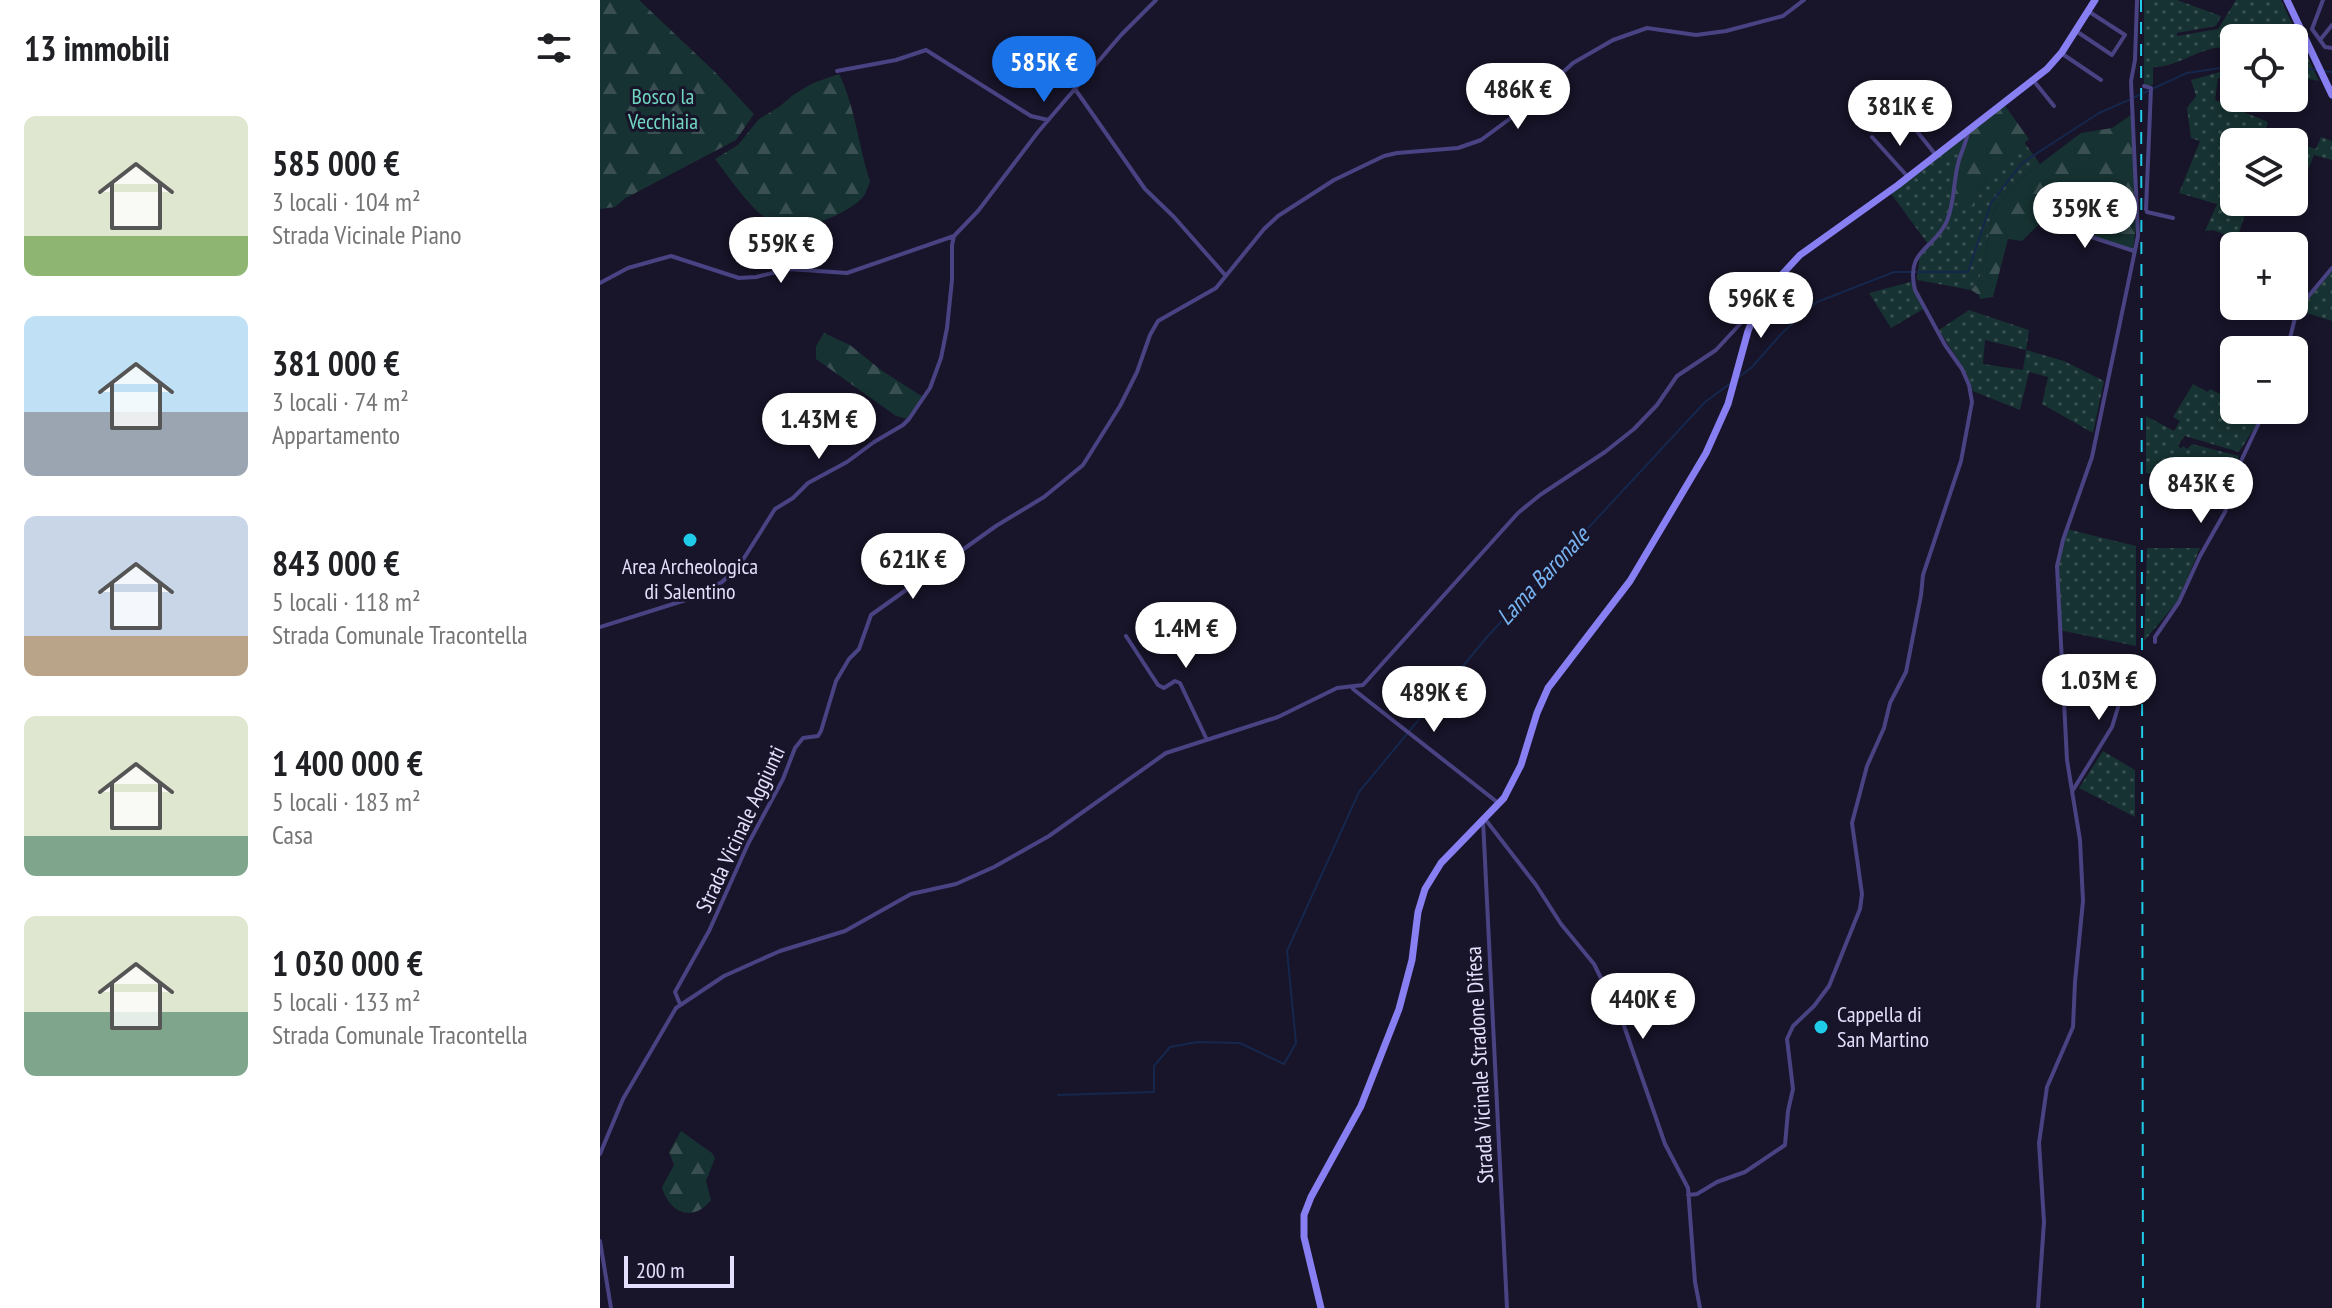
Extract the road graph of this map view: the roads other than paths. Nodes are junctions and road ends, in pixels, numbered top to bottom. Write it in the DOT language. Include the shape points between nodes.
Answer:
graph roads {
  1 [pos="1156,0"];
  2 [pos="1804,0"];
  3 [pos="2095,0"];
  4 [pos="2137,0"];
  5 [pos="2287,0"];
  6 [pos="2316,0"];
  7 [pos="2323,1"];
  8 [pos="2088,11"];
  9 [pos="2332,25"];
  10 [pos="2076,31"];
  11 [pos="2320,40"];
  12 [pos="2332,48"];
  13 [pos="2061,53"];
  14 [pos="837,71"];
  15 [pos="2033,80"];
  16 [pos="2101,80"];
  17 [pos="2132,85"];
  18 [pos="1075,89"];
  19 [pos="2332,95"];
  20 [pos="1889,96"];
  21 [pos="2054,106"];
  22 [pos="1048,120"];
  23 [pos="1968,131"];
  24 [pos="1872,137"];
  25 [pos="1937,156"];
  26 [pos="1908,177"];
  27 [pos="2060,217"];
  28 [pos="2173,218"];
  29 [pos="2046,222"];
  30 [pos="2064,228"];
  31 [pos="954,236"];
  32 [pos="2134,251"];
  33 [pos="2332,268"];
  34 [pos="1226,277"];
  35 [pos="600,283"];
  36 [pos="1757,309"];
  37 [pos="2290,336"];
  38 [pos="2258,424"];
  39 [pos="600,627"];
  40 [pos="1126,636"];
  41 [pos="2155,642"];
  42 [pos="2134,664"];
  43 [pos="1351,687"];
  44 [pos="1207,740"];
  45 [pos="2073,790"];
  46 [pos="1499,804"];
  47 [pos="1484,820"];
  48 [pos="680,1004"];
  49 [pos="600,1154"];
  50 [pos="1688,1195"];
  51 [pos="600,1241"];
  52 [pos="611,1308"];
  53 [pos="1321,1308"];
  54 [pos="1507,1308"];
  55 [pos="1700,1308"];
  56 [pos="2038,1308"];
  1 -- 18 [label="street"];
  2 -- 34 [label="street, Strada Vicinale Aggiunti" via="1783,16 1726,31 1696,35 1647,28 1613,40 1573,63 1481,140 1458,148 1388,155 1324,186 1272,221"];
  3 -- 8 [label="main road"];
  4 -- 17 [label="street"];
  5 -- 19 [label="main road"];
  6 -- 7 [label="street"];
  7 -- 11 [label="street" via="2312,29"];
  8 -- 10 [label="main road"];
  8 -- 10 [label="street" via="2125,35 2112,55"];
  9 -- 11 [label="street"];
  10 -- 13 [label="main road"];
  11 -- 12 [label="street"];
  13 -- 15 [label="main road"];
  13 -- 16 [label="street"];
  14 -- 22 [label="street" via="926,50 1031,116"];
  15 -- 21 [label="street"];
  15 -- 23 [label="main road"];
  17 -- 28 [label="street" via="2151,88 2146,209"];
  17 -- 32 [label="street" via="2138,236"];
  18 -- 22 [label="street"];
  18 -- 34 [label="street" via="1148,193"];
  20 -- 25 [label="street"];
  22 -- 31 [label="street"];
  23 -- 25 [label="main road"];
  23 -- 50 [label="street" via="1951,210 1942,230 1918,255 1914,283 1966,376 1972,402 1961,461 1923,575 1906,672 1869,761 1852,823 1860,909 1829,986 1787,1039 1793,1089 1785,1145 1742,1173"];
  24 -- 26 [label="street"];
  25 -- 26 [label="main road"];
  26 -- 36 [label="main road" via="1800,255"];
  27 -- 30 [label="street"];
  29 -- 30 [label="street"];
  30 -- 32 [label="street"];
  31 -- 35 [label="street" via="847,273 789,269 739,278 671,256 628,268"];
  31 -- 39 [label="street" via="941,358 930,388 909,419 773,511 728,578 692,598"];
  32 -- 45 [label="street" via="2092,457 2057,566"];
  33 -- 37 [label="street" via="2297,310"];
  34 -- 48 [label="street, Strada Vicinale Aggiunti" via="1210,293 1158,321 1120,406 1083,465 871,615 859,649 836,681 821,731 795,748 675,992"];
  36 -- 43 [label="street" via="1716,350 1677,376 1634,429 1518,513 1366,682"];
  36 -- 46 [label="main road" via="1710,446 1630,581 1548,688 1515,781"];
  38 -- 41 [label="street" via="2225,512"];
  40 -- 44 [label="street" via="1158,685 1180,683"];
  42 -- 45 [label="street" via="2112,727"];
  43 -- 44 [label="street"];
  43 -- 46 [label="street"];
  44 -- 48 [label="street" via="1159,756 1049,836 994,867 956,884 911,894 845,931 733,970"];
  45 -- 56 [label="street" via="2083,901 2073,1027 2047,1087 2039,1143 2044,1222"];
  46 -- 47 [label="main road"];
  47 -- 50 [label="street" via="1598,970"];
  47 -- 53 [label="main road" via="1446,856 1428,883 1399,1009 1361,1106 1304,1215"];
  47 -- 54 [label="street, Strada Vicinale Stradone Difesa"];
  48 -- 49 [label="street" via="623,1099"];
  50 -- 55 [label="street"];
  51 -- 52 [label="street"];
}
